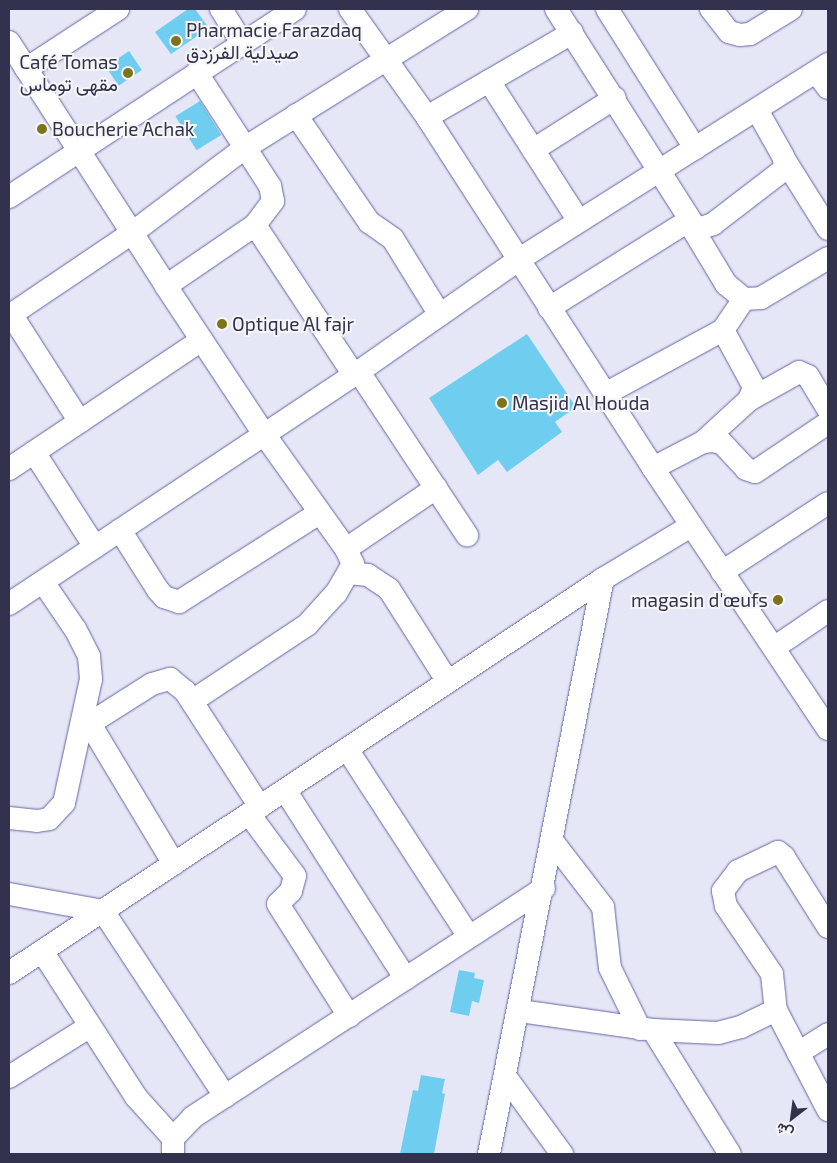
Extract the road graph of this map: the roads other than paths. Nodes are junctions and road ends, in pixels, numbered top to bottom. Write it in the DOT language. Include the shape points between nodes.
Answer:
graph roads {
  1 [pos="118,9"];
  2 [pos="221,9"];
  3 [pos="296,9"];
  4 [pos="350,9"];
  5 [pos="467,9"];
  6 [pos="556,9"];
  7 [pos="607,9"];
  8 [pos="711,9"];
  9 [pos="791,9"];
  10 [pos="572,32"];
  11 [pos="9,42"];
  12 [pos="242,43"];
  13 [pos="386,58"];
  14 [pos="26,69"];
  15 [pos="197,73"];
  16 [pos="824,75"];
  17 [pos="489,81"];
  18 [pos="614,98"];
  19 [pos="757,110"];
  20 [pos="296,115"];
  21 [pos="427,116"];
  22 [pos="246,147"];
  23 [pos="695,148"];
  24 [pos="533,150"];
  25 [pos="78,151"];
  26 [pos="786,162"];
  27 [pos="661,170"];
  28 [pos="9,197"];
  29 [pos="688,220"];
  30 [pos="579,221"];
  31 [pos="255,224"];
  32 [pos="828,229"];
  33 [pos="132,233"];
  34 [pos="828,258"];
  35 [pos="518,260"];
  36 [pos="166,286"];
  37 [pos="744,299"];
  38 [pos="549,308"];
  39 [pos="10,315"];
  40 [pos="440,315"];
  41 [pos="723,330"];
  42 [pos="202,340"];
  43 [pos="357,374"];
  44 [pos="605,394"];
  45 [pos="749,400"];
  46 [pos="828,409"];
  47 [pos="80,422"];
  48 [pos="828,423"];
  49 [pos="264,434"];
  50 [pos="703,442"];
  51 [pos="34,452"];
  52 [pos="653,468"];
  53 [pos="9,469"];
  54 [pos="436,488"];
  55 [pos="828,503"];
  56 [pos="319,513"];
  57 [pos="691,526"];
  58 [pos="120,530"];
  59 [pos="467,535"];
  60 [pos="95,547"];
  61 [pos="349,562"];
  62 [pos="722,572"];
  63 [pos="604,579"];
  64 [pos="43,582"];
  65 [pos="9,604"];
  66 [pos="828,611"];
  67 [pos="775,647"];
  68 [pos="448,682"];
  69 [pos="820,698"];
  70 [pos="192,701"];
  71 [pos="85,727"];
  72 [pos="828,729"];
  73 [pos="347,749"];
  74 [pos="285,790"];
  75 [pos="255,810"];
  76 [pos="9,818"];
  77 [pos="553,842"];
  78 [pos="174,864"];
  79 [pos="544,888"];
  80 [pos="9,894"];
  81 [pos="102,911"];
  82 [pos="828,927"];
  83 [pos="469,937"];
  84 [pos="42,951"];
  85 [pos="9,973"];
  86 [pos="406,979"];
  87 [pos="776,1010"];
  88 [pos="520,1011"];
  89 [pos="348,1016"];
  90 [pos="89,1027"];
  91 [pos="646,1030"];
  92 [pos="828,1034"];
  93 [pos="798,1053"];
  94 [pos="505,1076"];
  95 [pos="9,1077"];
  96 [pos="226,1096"];
  97 [pos="828,1110"];
  98 [pos="173,1146"];
  99 [pos="489,1154"];
  100 [pos="562,1154"];
  101 [pos="730,1154"];
  1 -- 14 [label="street"];
  2 -- 12 [label="street"];
  3 -- 12 [label="street"];
  4 -- 13 [label="street"];
  5 -- 13 [label="street"];
  6 -- 10 [label="street"];
  7 -- 23 [label="street"];
  8 -- 9 [label="street" via="729,32 740,35 750,34"];
  10 -- 17 [label="street"];
  10 -- 18 [label="street"];
  11 -- 14 [label="street"];
  12 -- 15 [label="street"];
  13 -- 20 [label="street"];
  13 -- 21 [label="street"];
  14 -- 25 [label="street"];
  15 -- 22 [label="street"];
  15 -- 25 [label="street"];
  16 -- 19 [label="street"];
  17 -- 21 [label="street"];
  17 -- 24 [label="street"];
  18 -- 24 [label="street"];
  18 -- 27 [label="street"];
  19 -- 23 [label="street"];
  19 -- 26 [label="street"];
  20 -- 22 [label="street"];
  20 -- 40 [label="street" via="369,222 393,240"];
  21 -- 35 [label="street"];
  22 -- 31 [label="street" via="272,193 269,207"];
  22 -- 33 [label="street"];
  23 -- 27 [label="street"];
  24 -- 30 [label="street"];
  25 -- 28 [label="street"];
  25 -- 33 [label="street"];
  26 -- 29 [label="street" via="783,172 713,224 701,228"];
  26 -- 32 [label="street"];
  27 -- 29 [label="street"];
  27 -- 30 [label="street"];
  29 -- 37 [label="street" via="726,284"];
  29 -- 38 [label="street"];
  30 -- 35 [label="street"];
  31 -- 36 [label="street"];
  31 -- 43 [label="street"];
  33 -- 36 [label="street"];
  33 -- 39 [label="street"];
  34 -- 37 [label="street" via="760,298"];
  35 -- 38 [label="street"];
  35 -- 40 [label="street"];
  36 -- 42 [label="street"];
  37 -- 41 [label="street"];
  38 -- 44 [label="street"];
  39 -- 47 [label="street"];
  40 -- 43 [label="street"];
  41 -- 44 [label="street"];
  41 -- 45 [label="street" via="753,380"];
  42 -- 47 [label="street"];
  42 -- 49 [label="street"];
  43 -- 49 [label="street"];
  43 -- 54 [label="street"];
  44 -- 52 [label="street"];
  45 -- 46 [label="street" via="799,372 808,376"];
  45 -- 50 [label="street"];
  47 -- 51 [label="street"];
  48 -- 50 [label="street" via="755,472 746,469 722,444"];
  49 -- 56 [label="street"];
  49 -- 58 [label="street"];
  50 -- 52 [label="street"];
  51 -- 53 [label="street"];
  51 -- 60 [label="street"];
  52 -- 57 [label="street"];
  54 -- 59 [label="street"];
  54 -- 61 [label="street"];
  55 -- 62 [label="street"];
  56 -- 58 [label="street" via="179,602 164,597 158,590"];
  56 -- 61 [label="street"];
  57 -- 62 [label="street"];
  57 -- 63 [label="street"];
  58 -- 60 [label="street"];
  60 -- 64 [label="street"];
  61 -- 68 [label="street" via="389,589"];
  61 -- 70 [label="street" via="324,609 306,625"];
  62 -- 67 [label="street"];
  63 -- 68 [label="street"];
  63 -- 77 [label="street"];
  64 -- 65 [label="street"];
  64 -- 71 [label="street" via="89,656 91,679"];
  66 -- 67 [label="street"];
  67 -- 69 [label="street"];
  68 -- 73 [label="street"];
  69 -- 72 [label="street"];
  70 -- 71 [label="street" via="178,683 162,680"];
  70 -- 75 [label="street"];
  71 -- 76 [label="street" via="69,793 58,813 37,821"];
  71 -- 78 [label="street"];
  73 -- 74 [label="street"];
  73 -- 83 [label="street"];
  74 -- 75 [label="street"];
  74 -- 86 [label="street"];
  75 -- 78 [label="street"];
  75 -- 89 [label="street" via="295,876 291,891 278,904"];
  77 -- 79 [label="street"];
  77 -- 91 [label="street" via="603,907 610,968"];
  78 -- 81 [label="street"];
  79 -- 83 [label="street"];
  79 -- 88 [label="street"];
  80 -- 81 [label="street"];
  81 -- 84 [label="street"];
  81 -- 96 [label="street"];
  82 -- 87 [label="street" via="790,865 778,852 738,871 726,885 722,898 726,906 772,974"];
  83 -- 86 [label="street"];
  84 -- 85 [label="street"];
  84 -- 90 [label="street"];
  86 -- 89 [label="street"];
  87 -- 91 [label="street" via="741,1027 718,1033"];
  87 -- 93 [label="street"];
  88 -- 91 [label="street"];
  88 -- 94 [label="street"];
  89 -- 96 [label="street"];
  90 -- 95 [label="street"];
  90 -- 98 [label="street"];
  91 -- 101 [label="street"];
  92 -- 93 [label="street"];
  93 -- 97 [label="street"];
  94 -- 99 [label="street"];
  94 -- 100 [label="street"];
  96 -- 98 [label="street" via="193,1117"];
}
